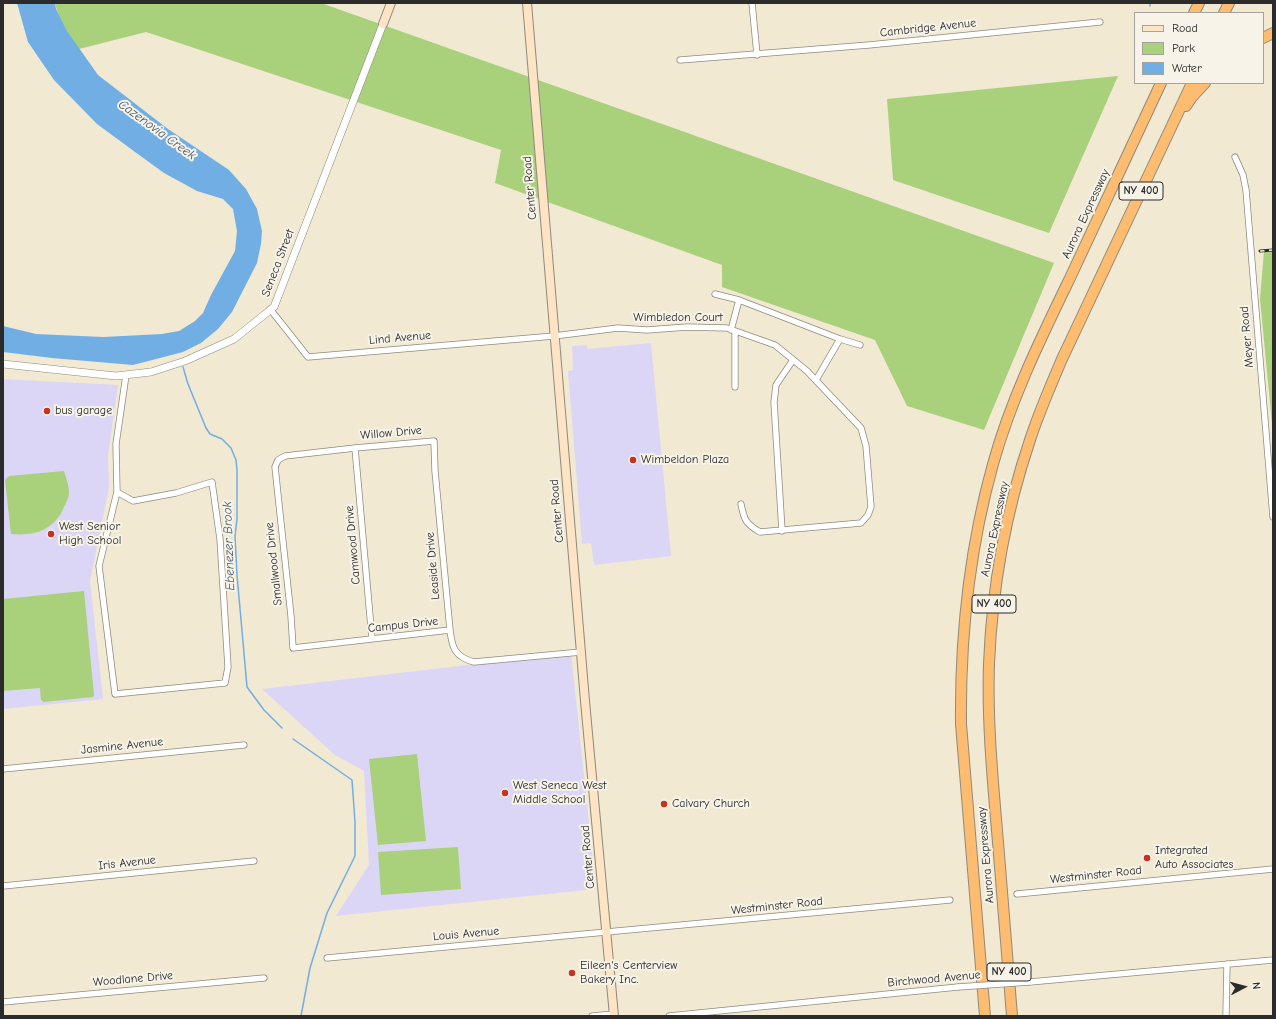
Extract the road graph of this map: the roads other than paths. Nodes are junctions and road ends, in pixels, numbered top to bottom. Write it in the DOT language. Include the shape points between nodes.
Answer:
graph roads {
  1 [pos="391,3"];
  2 [pos="527,3"];
  3 [pos="752,3"];
  4 [pos="1229,3"];
  5 [pos="1224,12"];
  6 [pos="1100,22"];
  7 [pos="383,24"];
  8 [pos="1273,33"];
  9 [pos="1264,38"];
  10 [pos="757,55"];
  11 [pos="680,60"];
  12 [pos="1162,84"];
  13 [pos="1192,84"];
  14 [pos="1203,84"];
  15 [pos="1163,144"];
  16 [pos="1235,158"];
  17 [pos="715,294"];
  18 [pos="738,300"];
  19 [pos="270,309"];
  20 [pos="733,330"];
  21 [pos="554,336"];
  22 [pos="840,339"];
  23 [pos="860,346"];
  24 [pos="793,360"];
  25 [pos="3,364"];
  26 [pos="126,375"];
  27 [pos="816,380"];
  28 [pos="735,387"];
  29 [pos="355,448"];
  30 [pos="291,455"];
  31 [pos="117,492"];
  32 [pos="438,499"];
  33 [pos="741,504"];
  34 [pos="1273,517"];
  35 [pos="782,531"];
  36 [pos="450,630"];
  37 [pos="372,639"];
  38 [pos="326,644"];
  39 [pos="581,652"];
  40 [pos="244,745"];
  41 [pos="3,769"];
  42 [pos="254,861"];
  43 [pos="1273,869"];
  44 [pos="3,886"];
  45 [pos="1017,894"];
  46 [pos="950,900"];
  47 [pos="607,933"];
  48 [pos="327,958"];
  49 [pos="1273,960"];
  50 [pos="1227,964"];
  51 [pos="264,978"];
  52 [pos="3,1002"];
  53 [pos="614,1015"];
  54 [pos="592,1016"];
  55 [pos="669,1016"];
  56 [pos="986,1016"];
  57 [pos="1012,1016"];
  58 [pos="1226,1016"];
  1 -- 7 [label="main road, Seneca Street"];
  2 -- 21 [label="main road, Center Road"];
  3 -- 10 [label="street"];
  4 -- 5 [label="highway"];
  6 -- 10 [label="street, Cambridge Avenue"];
  7 -- 19 [label="street, Seneca Street" via="274,307"];
  8 -- 9 [label="highway"];
  10 -- 11 [label="street, Cambridge Avenue"];
  12 -- 56 [label="highway, Aurora Expressway / NY 400" via="1039,342 1018,393 994,462 974,543 966,597 961,724"];
  13 -- 15 [label="highway, Aurora Expressway / NY 400"];
  14 -- 15 [label="highway" via="1192,97"];
  15 -- 57 [label="highway, Aurora Expressway / NY 400" via="1062,358 1030,439 998,573 989,664 989,717"];
  16 -- 34 [label="street, Meyer Road" via="1243,175 1246,190"];
  17 -- 18 [label="street"];
  18 -- 20 [label="street"];
  18 -- 22 [label="street"];
  19 -- 21 [label="street, Lind Avenue" via="308,357"];
  19 -- 26 [label="street, Seneca Street" via="234,339 185,361 152,372"];
  20 -- 21 [label="street, Wimbledon Court" via="687,327 647,330 618,328"];
  20 -- 24 [label="street, Wimbledon Court" via="775,345"];
  20 -- 28 [label="street"];
  21 -- 39 [label="main road, Center Road"];
  22 -- 23 [label="street"];
  22 -- 27 [label="street"];
  24 -- 27 [label="street, Wimbledon Court"];
  24 -- 35 [label="street" via="776,385 774,402"];
  25 -- 26 [label="street, Seneca Street"];
  26 -- 31 [label="street" via="116,444"];
  27 -- 35 [label="street, Wimbledon Court" via="860,428 866,446 871,507 861,523"];
  29 -- 30 [label="street, Willow Drive"];
  29 -- 32 [label="street, Willow Drive" via="434,441"];
  29 -- 37 [label="street, Camwood Drive"];
  30 -- 38 [label="street, Smallwood Drive" via="278,460 275,467 293,648"];
  31 -- 31 [label="street" via="133,501 172,494 212,482 220,539 228,667 225,683 115,694 99,566"];
  32 -- 36 [label="street, Leaside Drive"];
  33 -- 35 [label="street, Wimbledon Court" via="744,519 751,527 760,532"];
  36 -- 37 [label="street, Campus Drive"];
  36 -- 39 [label="street, Campus Drive" via="457,653 461,658 474,662"];
  37 -- 38 [label="street, Campus Drive"];
  39 -- 47 [label="main road, Center Road"];
  40 -- 41 [label="street, Jasmine Avenue"];
  42 -- 44 [label="street, Iris Avenue"];
  43 -- 45 [label="street, Westminster Road"];
  46 -- 47 [label="street, Westminster Road"];
  47 -- 48 [label="street, Louis Avenue"];
  47 -- 53 [label="main road, Center Road"];
  49 -- 50 [label="street, Birchwood Avenue"];
  50 -- 55 [label="street, Birchwood Avenue, bridge" via="958,987"];
  50 -- 58 [label="street"];
  51 -- 52 [label="street, Woodlane Drive"];
  53 -- 54 [label="street"];
}
